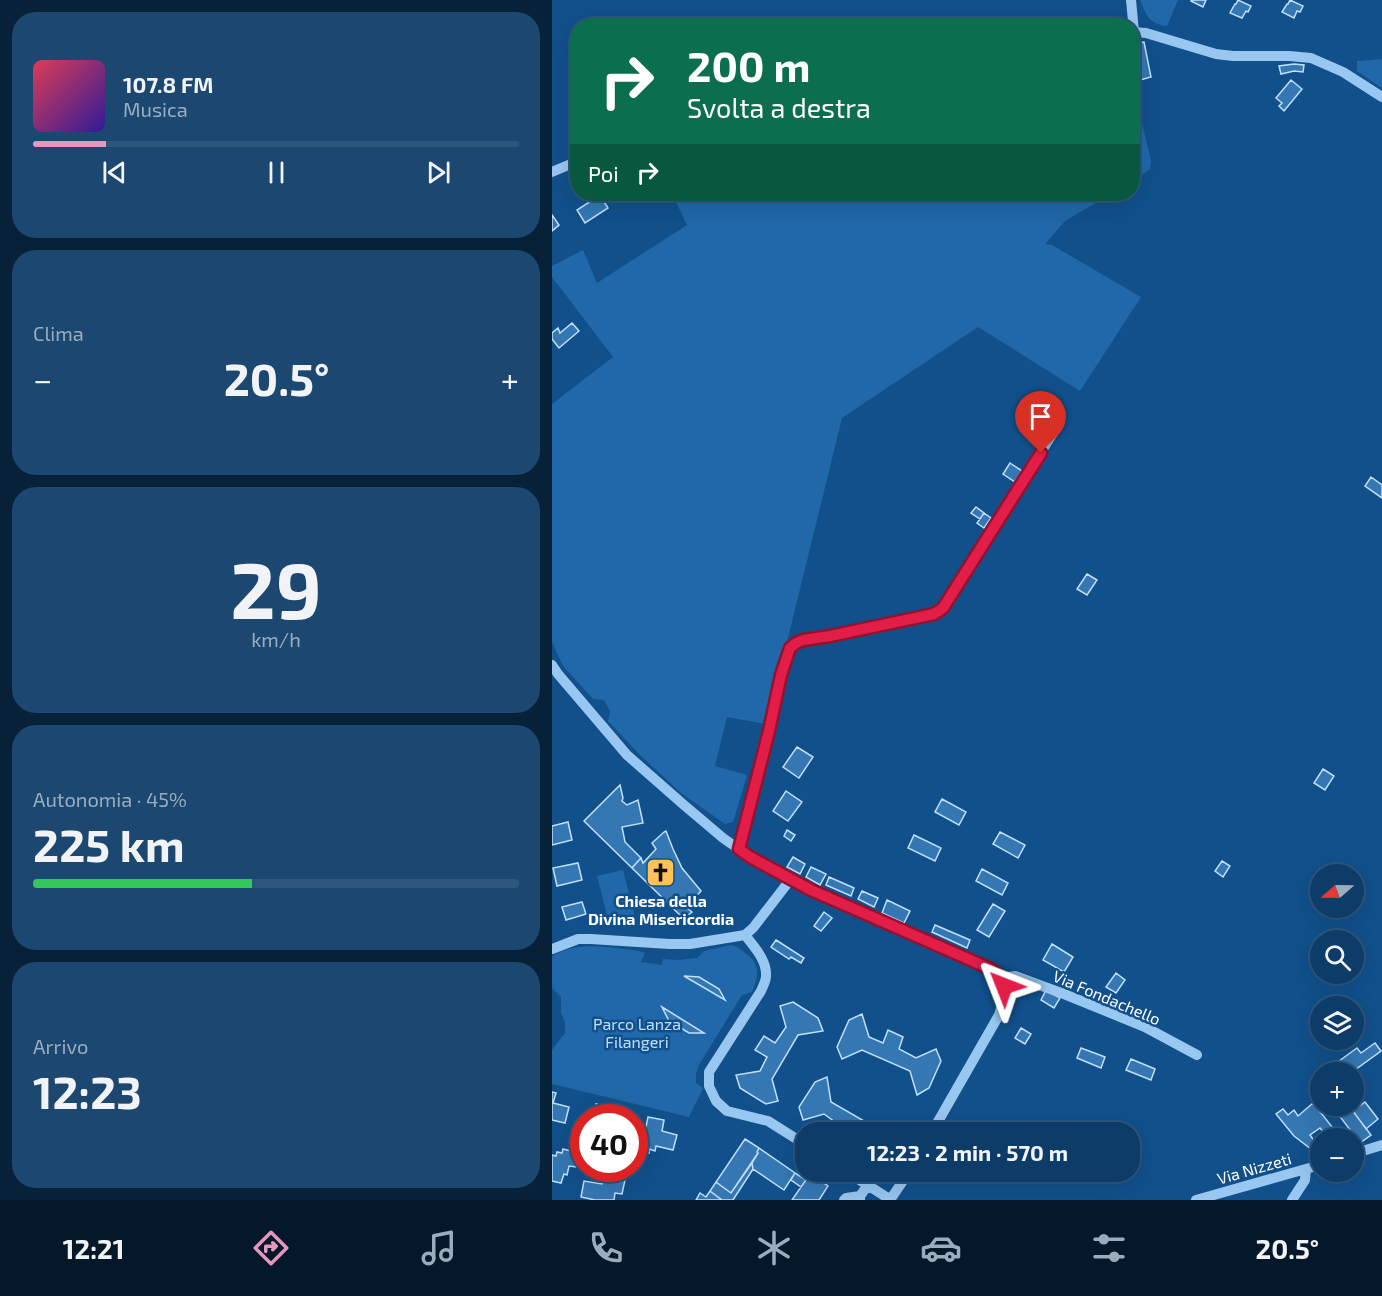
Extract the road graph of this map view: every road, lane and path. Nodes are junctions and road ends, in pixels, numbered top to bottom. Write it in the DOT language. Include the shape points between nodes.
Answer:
graph roads {
  1 [pos="1131,0"];
  2 [pos="1132,18"];
  3 [pos="1140,33"];
  4 [pos="1382,97"];
  5 [pos="570,164"];
  6 [pos="552,172"];
  7 [pos="1053,433"];
  8 [pos="552,665"];
  9 [pos="739,849"];
  10 [pos="790,880"];
  11 [pos="745,935"];
  12 [pos="552,948"];
  13 [pos="1002,978"];
  14 [pos="1197,1055"];
  15 [pos="938,1122"];
  16 [pos="795,1138"];
  17 [pos="1382,1145"];
  18 [pos="1364,1151"];
  19 [pos="1310,1168"];
  20 [pos="1306,1169"];
  21 [pos="863,1182"];
  22 [pos="902,1182"];
  23 [pos="868,1185"];
  24 [pos="860,1198"];
  25 [pos="844,1200"];
  26 [pos="890,1200"];
  27 [pos="1196,1200"];
  28 [pos="1292,1200"];
  1 -- 2 [label="street"];
  3 -- 4 [label="street" via="1216,54 1311,58 1343,72"];
  5 -- 6 [label="street"];
  7 -- 9 [label="street" via="939,612 803,640 790,648"];
  8 -- 9 [label="street" via="627,755"];
  9 -- 10 [label="street"];
  10 -- 11 [label="street"];
  10 -- 13 [label="street" via="991,969"];
  11 -- 12 [label="street" via="679,944 578,939"];
  11 -- 16 [label="street" via="764,964 766,977 709,1072 709,1086 716,1101 727,1111 768,1121"];
  13 -- 14 [label="street, Via Fondachello" via="1015,976 1064,994 1145,1027"];
  13 -- 15 [label="street" via="1004,1000 999,1015"];
  17 -- 18 [label="street"];
  19 -- 20 [label="street, Via Nizzeti"];
  20 -- 27 [label="street, Via Nizzeti"];
  20 -- 28 [label="street" via="1305,1180"];
  21 -- 23 [label="street"];
  22 -- 26 [label="street"];
  23 -- 24 [label="street"];
  23 -- 26 [label="street"];
  24 -- 25 [label="street"];
}
